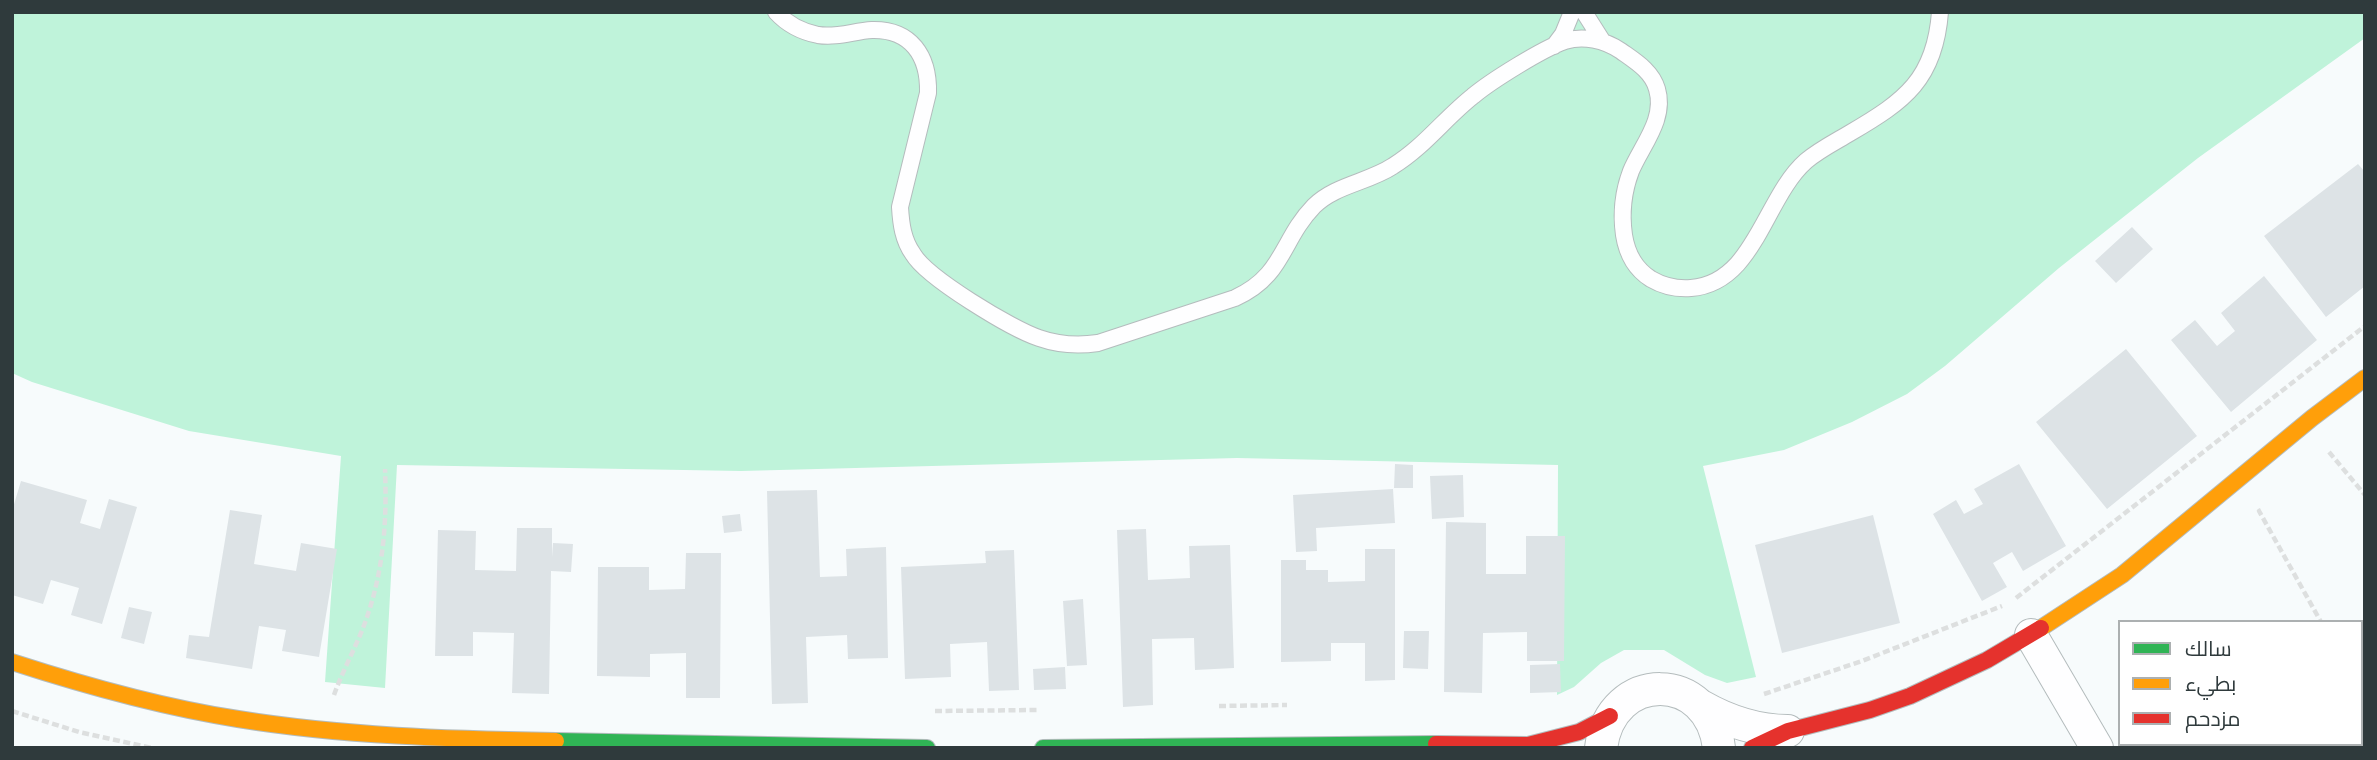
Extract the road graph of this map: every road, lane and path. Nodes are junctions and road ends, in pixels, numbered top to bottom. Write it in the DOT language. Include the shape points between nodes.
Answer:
graph roads {
  1 [pos="776,12"];
  2 [pos="1572,12"];
  3 [pos="1584,12"];
  4 [pos="1940,12"];
  5 [pos="1603,42"];
  6 [pos="1554,46"];
  7 [pos="2365,327"];
  8 [pos="2365,378"];
  9 [pos="2319,460"];
  10 [pos="385,468"];
  11 [pos="2365,495"];
  12 [pos="2269,503"];
  13 [pos="2320,620"];
  14 [pos="2031,635"];
  15 [pos="12,662"];
  16 [pos="321,693"];
  17 [pos="1759,694"];
  18 [pos="334,695"];
  19 [pos="348,696"];
  20 [pos="1289,705"];
  21 [pos="1207,706"];
  22 [pos="1701,706"];
  23 [pos="1044,710"];
  24 [pos="12,711"];
  25 [pos="924,711"];
  26 [pos="1610,716"];
  27 [pos="1788,731"];
  28 [pos="333,732"];
  29 [pos="1533,746"];
  30 [pos="152,748"];
  31 [pos="927,748"];
  32 [pos="1043,748"];
  33 [pos="1601,748"];
  34 [pos="1719,748"];
  35 [pos="1752,748"];
  36 [pos="2097,748"];
  1 -- 6 [label="lane" via="790,24 818,35 886,31 915,47 929,76 900,207 905,240 913,255 930,273 1001,320 1038,338 1077,346 1250,292 1273,270 1317,203 1395,165 1472,96"];
  2 -- 6 [label="lane"];
  3 -- 5 [label="lane"];
  4 -- 5 [label="lane" via="1938,38 1919,83 1882,115 1804,163 1741,261 1730,273 1700,288 1667,286 1639,269 1629,256 1622,222 1626,187 1654,126 1659,99 1649,74"];
  5 -- 6 [label="lane" via="1578,39"];
  7 -- 17 [label="path" via="2015,598 1862,661"];
  8 -- 14 [label="street" via="2122,575"];
  9 -- 11 [label="path" via="2329,452"];
  10 -- 18 [label="path" via="387,508 377,586"];
  12 -- 13 [label="path" via="2259,511"];
  14 -- 27 [label="street" via="1910,696"];
  14 -- 36 [label="street"];
  15 -- 28 [label="street" via="148,701"];
  16 -- 18 [label="path"];
  18 -- 19 [label="path"];
  18 -- 28 [label="path"];
  20 -- 21 [label="path"];
  22 -- 26 [label="street" via="1688,696 1653,689 1621,703"];
  22 -- 27 [label="street" via="1743,725"];
  22 -- 34 [label="street" via="1711,719"];
  23 -- 25 [label="path"];
  24 -- 30 [label="path"];
  26 -- 29 [label="street"];
  26 -- 33 [label="street"];
  27 -- 35 [label="street"];
  28 -- 31 [label="street"];
  29 -- 32 [label="street" via="1393,743"];
}
